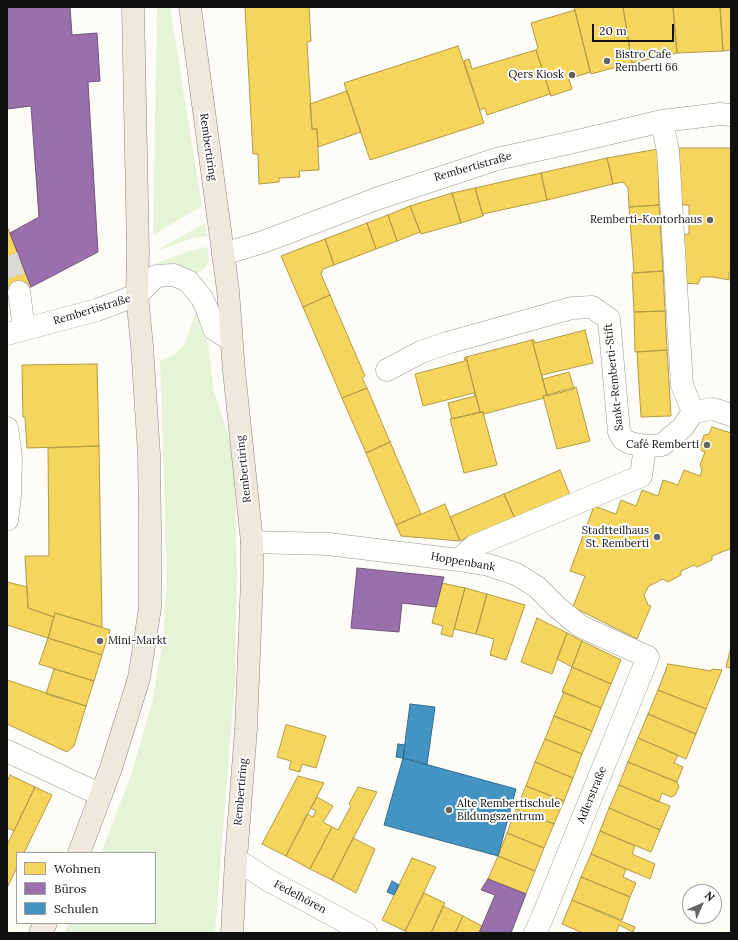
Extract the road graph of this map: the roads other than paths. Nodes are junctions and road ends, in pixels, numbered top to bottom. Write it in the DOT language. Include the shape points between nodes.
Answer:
graph roads {
  1 [pos="133,7"];
  2 [pos="190,7"];
  3 [pos="731,115"];
  4 [pos="662,121"];
  5 [pos="223,254"];
  6 [pos="19,292"];
  7 [pos="137,295"];
  8 [pos="16,332"];
  9 [pos="231,340"];
  10 [pos="387,370"];
  11 [pos="694,412"];
  12 [pos="731,415"];
  13 [pos="7,428"];
  14 [pos="645,446"];
  15 [pos="7,520"];
  16 [pos="252,542"];
  17 [pos="459,560"];
  18 [pos="648,657"];
  19 [pos="7,751"];
  20 [pos="101,795"];
  21 [pos="78,852"];
  22 [pos="236,859"];
  23 [pos="45,924"];
  24 [pos="40,933"];
  25 [pos="232,933"];
  26 [pos="366,933"];
  27 [pos="535,933"];
  1 -- 7 [label="main road"];
  2 -- 5 [label="main road, Rembertiring"];
  3 -- 4 [label="street, Rembertistraße"];
  4 -- 5 [label="street, Rembertistraße" via="497,159 410,187 263,242"];
  4 -- 11 [label="street" via="668,151 682,385"];
  5 -- 9 [label="main road, Rembertiring"];
  6 -- 8 [label="street"];
  7 -- 8 [label="street, Rembertistraße" via="97,310"];
  7 -- 9 [label="street, Rembertistraße" via="156,276 174,275 188,281 204,303 214,329"];
  7 -- 20 [label="main road" via="149,454 150,608 140,678"];
  9 -- 16 [label="main road, Rembertiring"];
  10 -- 14 [label="street, Sankt-Remberti-Stift" via="421,352 447,343 572,308 592,307 609,319 618,432 623,440"];
  11 -- 12 [label="street" via="713,409"];
  11 -- 14 [label="street, Sankt-Remberti-Stift" via="683,427 662,445"];
  13 -- 15 [label="street" via="11,457"];
  14 -- 17 [label="street" via="641,476 474,546"];
  16 -- 17 [label="street, Hoppenbank" via="328,544"];
  16 -- 22 [label="main road, Rembertiring" via="246,730"];
  17 -- 18 [label="street, Hoppenbank" via="489,565 516,574 537,587 580,626"];
  18 -- 27 [label="street, Adlerstraße"];
  19 -- 20 [label="street"];
  20 -- 21 [label="main road"];
  22 -- 25 [label="main road, Rembertiring"];
  22 -- 26 [label="street, Fedelhören" via="268,880"];
  23 -- 24 [label="main road"];
}
